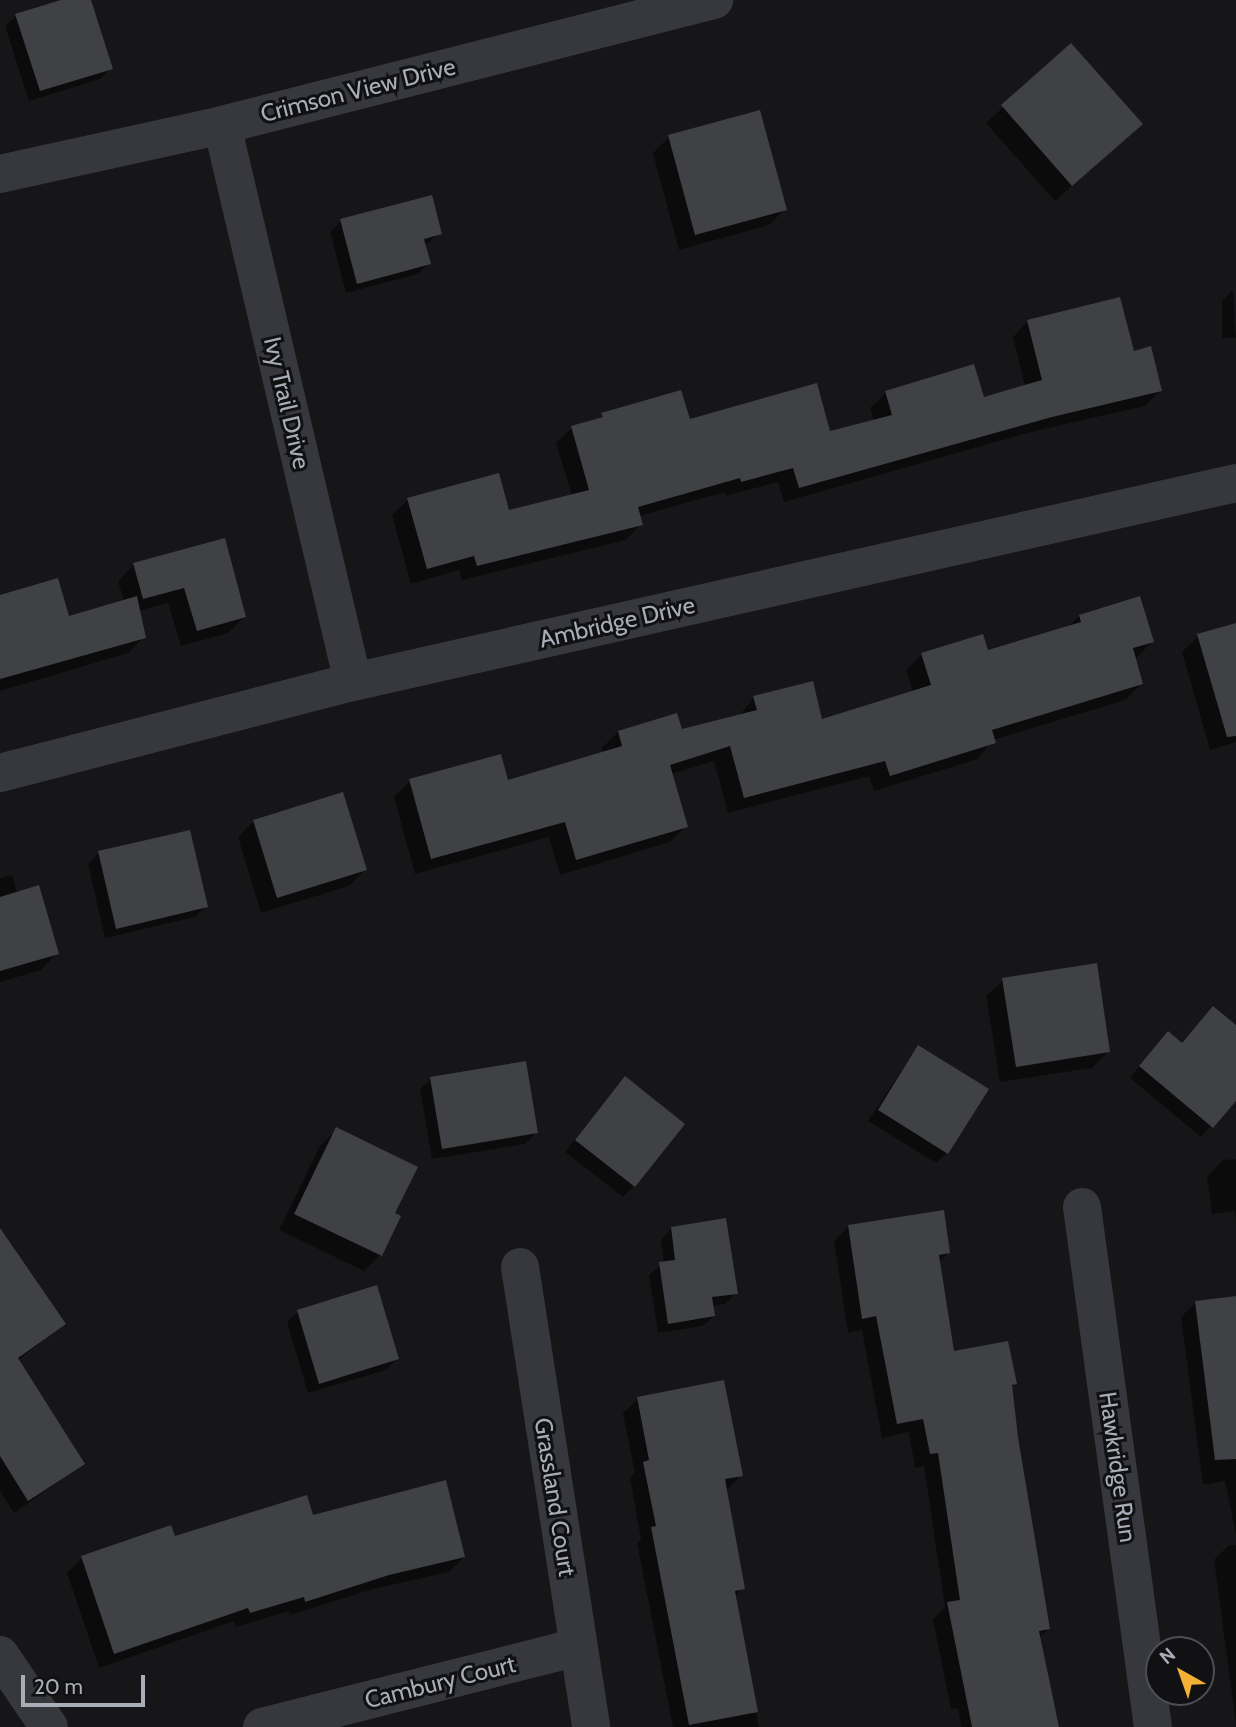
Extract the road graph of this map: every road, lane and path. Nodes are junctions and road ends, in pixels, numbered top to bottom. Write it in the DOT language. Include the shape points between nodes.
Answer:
graph roads {
  1 [pos="714,0"];
  2 [pos="222,125"];
  3 [pos="0,174"];
  4 [pos="1236,483"];
  5 [pos="353,682"];
  6 [pos="0,773"];
  7 [pos="1082,1207"];
  8 [pos="520,1267"];
  9 [pos="578,1647"];
  10 [pos="0,1655"];
  11 [pos="49,1727"];
  12 [pos="262,1727"];
  13 [pos="591,1727"];
  14 [pos="1153,1727"];
  1 -- 2 [label="street, Crimson View Drive"];
  2 -- 3 [label="street, Crimson View Drive"];
  2 -- 5 [label="street, Ivy Trail Drive"];
  4 -- 5 [label="street, Ambridge Drive"];
  5 -- 6 [label="street, Ambridge Drive"];
  7 -- 14 [label="street, Hawkridge Run"];
  8 -- 9 [label="street, Grassland Court"];
  9 -- 12 [label="street, Cambury Court"];
  9 -- 13 [label="street, Grassland Court"];
  10 -- 11 [label="street"];
}
